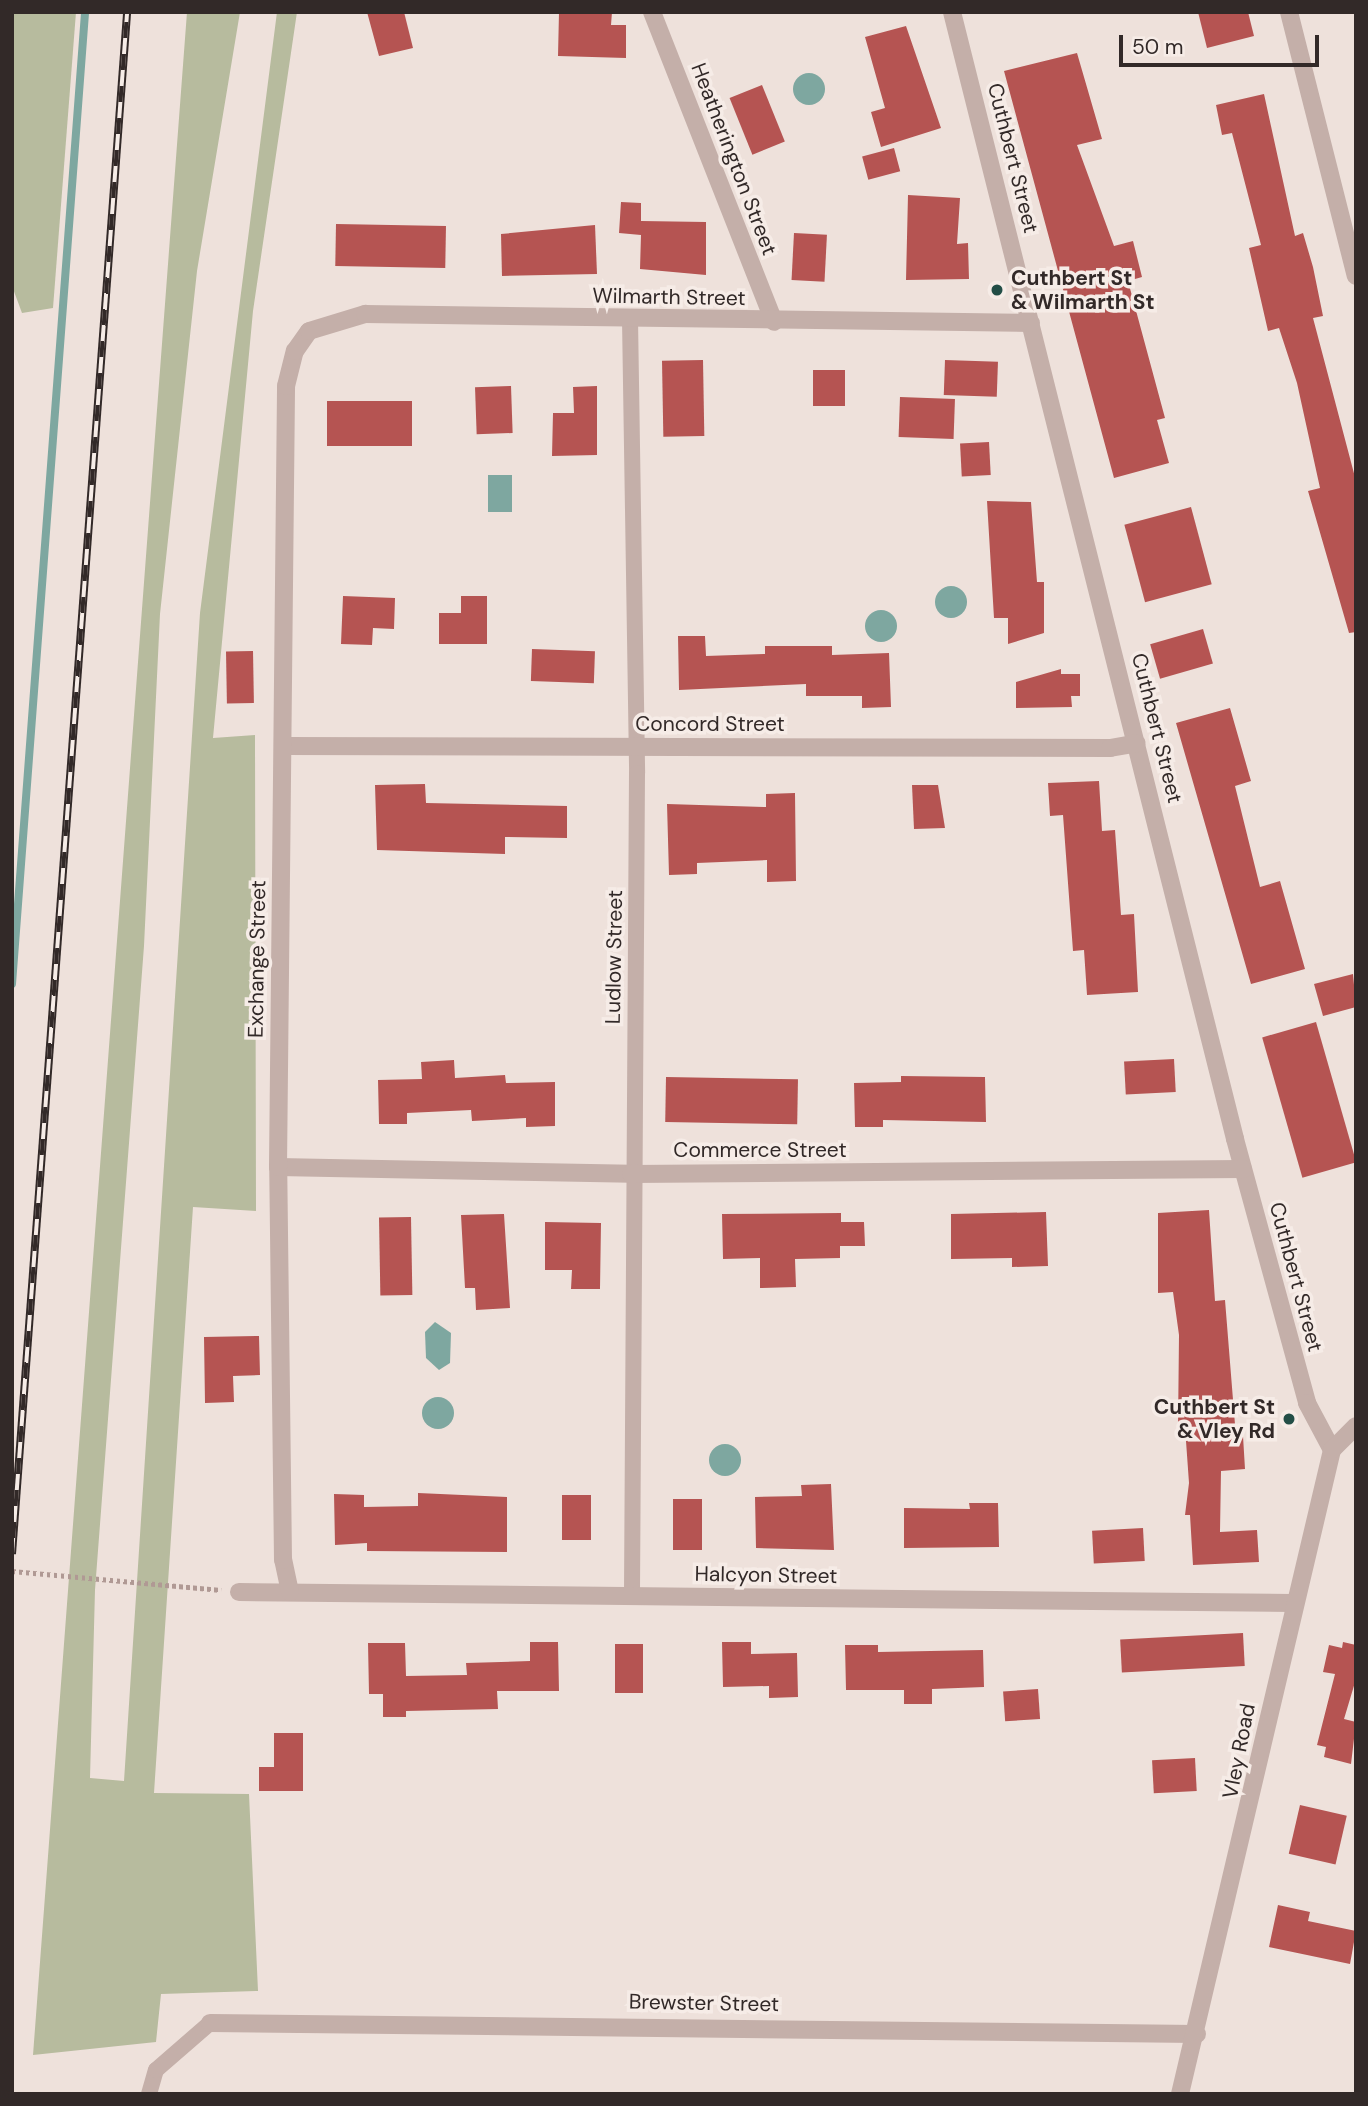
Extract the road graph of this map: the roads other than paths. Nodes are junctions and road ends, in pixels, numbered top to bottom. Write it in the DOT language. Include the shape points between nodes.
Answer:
graph roads {
  1 [pos="652,12"];
  2 [pos="952,12"];
  3 [pos="1289,12"];
  4 [pos="1356,276"];
  5 [pos="630,319"];
  6 [pos="774,322"];
  7 [pos="1031,323"];
  8 [pos="309,331"];
  9 [pos="1137,743"];
  10 [pos="283,746"];
  11 [pos="637,747"];
  12 [pos="278,1167"];
  13 [pos="1243,1169"];
  14 [pos="631,1174"];
  15 [pos="1356,1426"];
  16 [pos="1332,1450"];
  17 [pos="239,1592"];
  18 [pos="290,1592"];
  19 [pos="632,1596"];
  20 [pos="1292,1603"];
  21 [pos="210,2023"];
  22 [pos="1197,2034"];
  23 [pos="149,2094"];
  24 [pos="1180,2094"];
  1 -- 6 [label="street, Heatherington Street"];
  2 -- 7 [label="street, Cuthbert Street"];
  3 -- 4 [label="street"];
  5 -- 6 [label="street, Wilmarth Street"];
  5 -- 8 [label="street, Wilmarth Street" via="365,314"];
  5 -- 11 [label="lane, Ludlow Street"];
  6 -- 7 [label="street, Wilmarth Street"];
  7 -- 9 [label="street, Cuthbert Street"];
  8 -- 10 [label="street, Exchange Street" via="295,351 286,386"];
  9 -- 11 [label="street, Concord Street" via="1110,748"];
  9 -- 13 [label="street, Cuthbert Street"];
  10 -- 11 [label="street, Concord Street"];
  10 -- 12 [label="street, Exchange Street"];
  11 -- 14 [label="lane, Ludlow Street"];
  12 -- 14 [label="street, Commerce Street"];
  12 -- 18 [label="street, Exchange Street" via="283,1560"];
  13 -- 14 [label="street, Commerce Street"];
  13 -- 16 [label="street, Cuthbert Street" via="1307,1403"];
  14 -- 19 [label="lane, Ludlow Street"];
  15 -- 16 [label="street"];
  16 -- 20 [label="street, Vley Road"];
  17 -- 18 [label="street, Halcyon Street"];
  18 -- 19 [label="street, Halcyon Street"];
  19 -- 20 [label="street, Halcyon Street"];
  20 -- 22 [label="street, Vley Road"];
  21 -- 22 [label="street, Brewster Street"];
  21 -- 23 [label="lane" via="156,2070"];
  22 -- 24 [label="street, Vley Road"];
}
